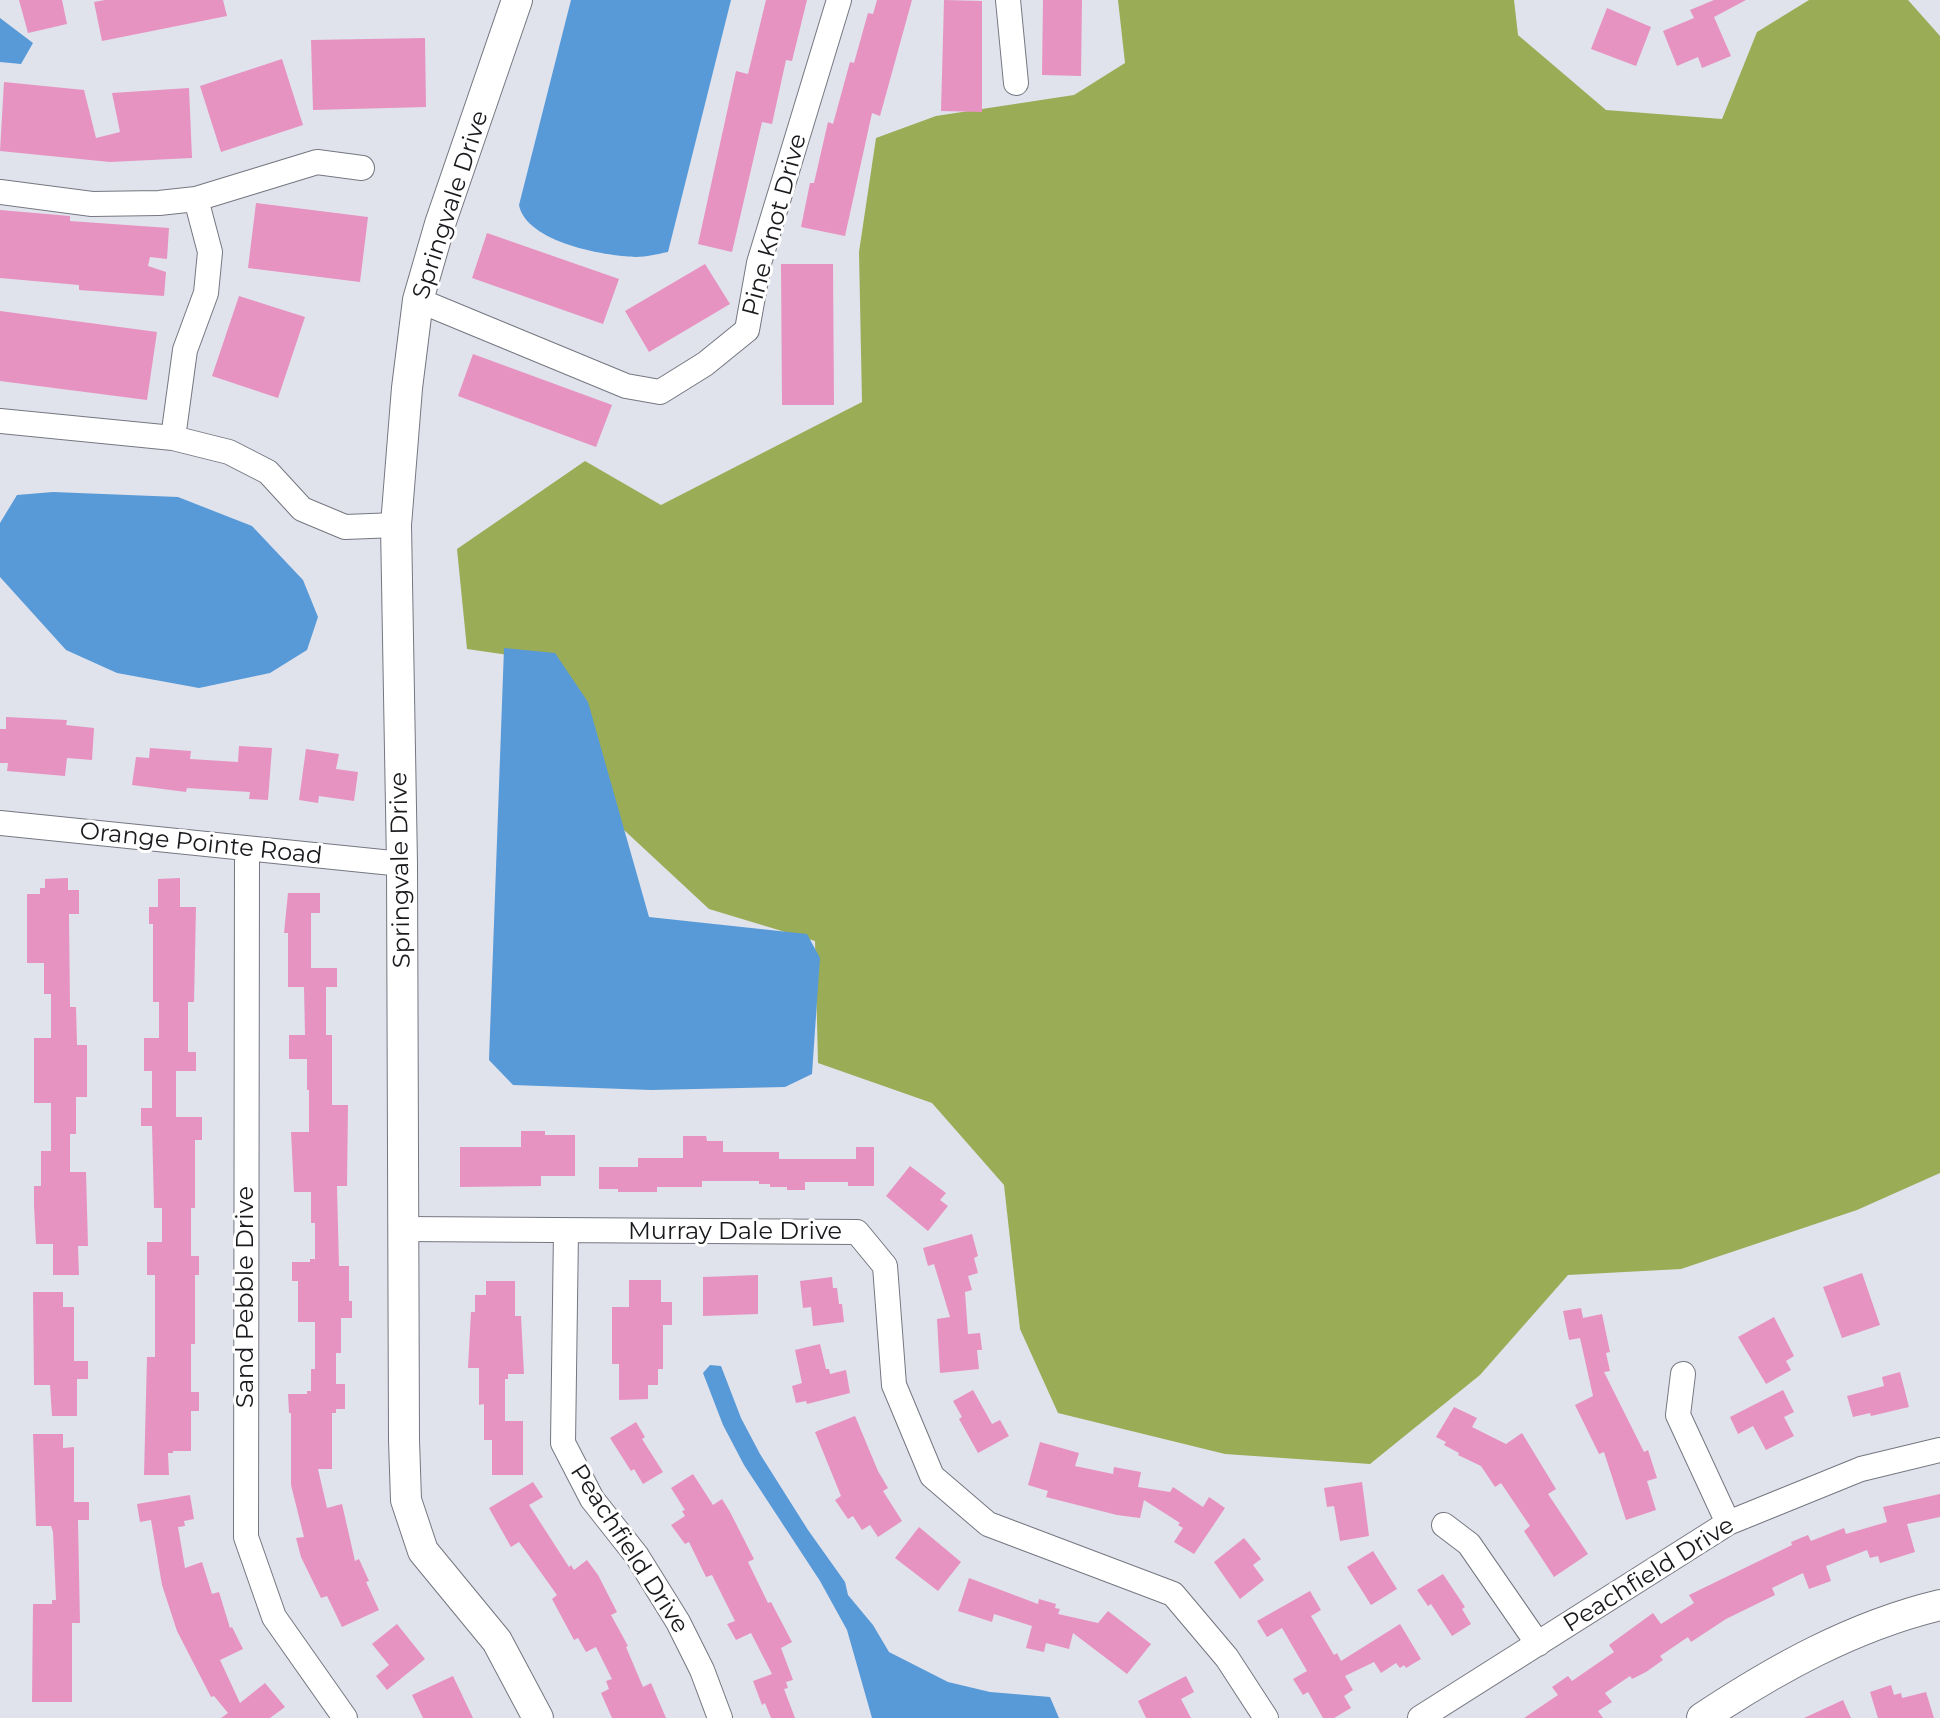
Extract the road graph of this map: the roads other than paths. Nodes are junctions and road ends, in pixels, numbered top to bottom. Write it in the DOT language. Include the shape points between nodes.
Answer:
graph roads {
  1 [pos="517,0"];
  2 [pos="839,0"];
  3 [pos="1008,0"];
  4 [pos="1016,83"];
  5 [pos="362,168"];
  6 [pos="0,192"];
  7 [pos="196,199"];
  8 [pos="418,300"];
  9 [pos="0,421"];
  10 [pos="173,438"];
  11 [pos="396,525"];
  12 [pos="0,823"];
  13 [pos="247,849"];
  14 [pos="402,864"];
  15 [pos="404,1229"];
  16 [pos="566,1231"];
  17 [pos="1683,1374"];
  18 [pos="1940,1450"];
  19 [pos="1728,1523"];
  20 [pos="1444,1525"];
  21 [pos="1940,1605"];
  22 [pos="1538,1644"];
  23 [pos="345,1718"];
  24 [pos="538,1718"];
  25 [pos="720,1718"];
  26 [pos="1266,1718"];
  27 [pos="1420,1718"];
  28 [pos="1702,1718"];
  1 -- 8 [label="street, Springvale Drive"];
  2 -- 8 [label="street, Pine Knot Drive" via="759,263 747,330 705,364 660,392 626,386"];
  3 -- 4 [label="street"];
  5 -- 7 [label="street" via="317,162"];
  6 -- 7 [label="street" via="92,204"];
  7 -- 10 [label="street" via="210,252 206,293 185,350"];
  8 -- 11 [label="street, Springvale Drive"];
  9 -- 10 [label="street"];
  10 -- 11 [label="street" via="229,452 268,472 302,509 345,527"];
  11 -- 14 [label="street, Springvale Drive"];
  12 -- 13 [label="street, Orange Pointe Road"];
  13 -- 14 [label="street, Orange Pointe Road"];
  13 -- 23 [label="street, Sand Pebble Drive" via="246,1537 274,1617"];
  14 -- 15 [label="street, Springvale Drive"];
  15 -- 16 [label="street, Murray Dale Drive"];
  15 -- 24 [label="street, Springvale Drive" via="406,1500 423,1551 497,1641"];
  16 -- 25 [label="street, Peachfield Drive" via="563,1443 592,1499 637,1556 678,1622"];
  16 -- 26 [label="street, Murray Dale Drive" via="857,1232 885,1266 894,1385 932,1476 988,1524 1173,1594 1227,1658"];
  17 -- 19 [label="street" via="1678,1415"];
  18 -- 19 [label="street, Peachfield Drive" via="1861,1469"];
  19 -- 22 [label="street, Peachfield Drive"];
  20 -- 22 [label="street" via="1469,1544"];
  21 -- 28 [label="street" via="1825,1646"];
  22 -- 27 [label="street, Peachfield Drive"];
}
